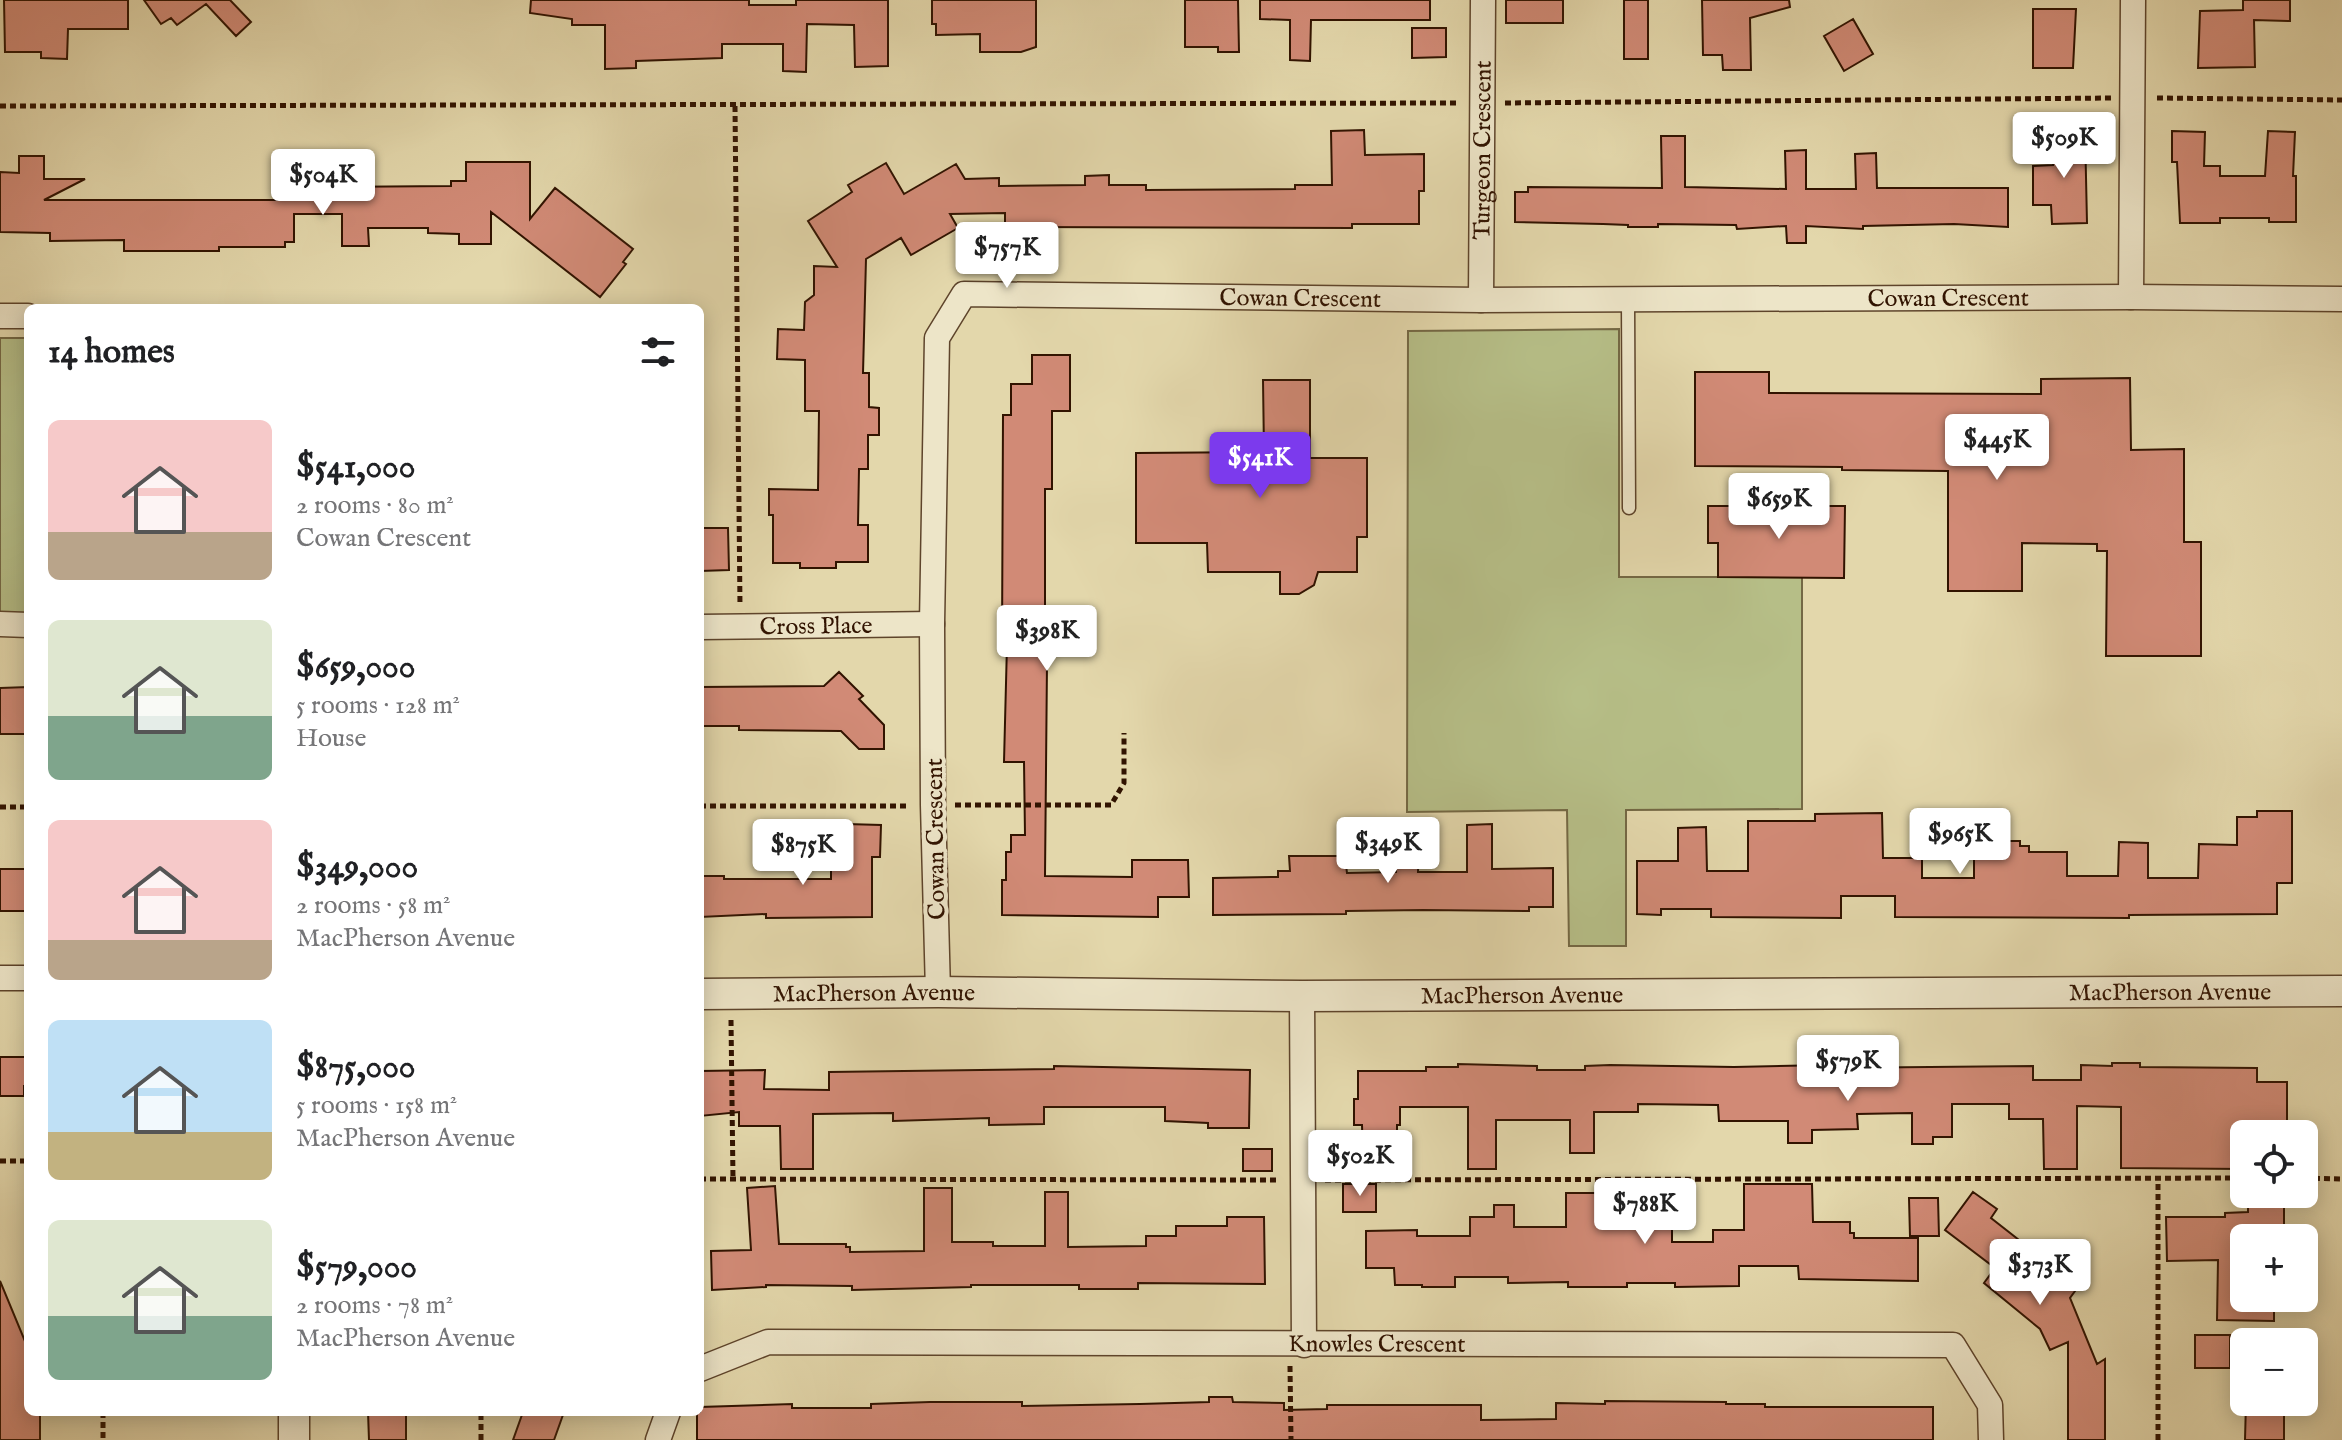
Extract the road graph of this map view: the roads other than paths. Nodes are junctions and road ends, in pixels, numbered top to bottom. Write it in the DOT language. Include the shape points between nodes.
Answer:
graph roads {
  1 [pos="1483,0"];
  2 [pos="2133,0"];
  3 [pos="2131,297"];
  4 [pos="2342,299"];
  5 [pos="1481,300"];
  6 [pos="1628,300"];
  7 [pos="0,316"];
  8 [pos="24,316"];
  9 [pos="1629,508"];
  10 [pos="0,624"];
  11 [pos="932,624"];
  12 [pos="24,625"];
  13 [pos="704,627"];
  14 [pos="0,978"];
  15 [pos="24,978"];
  16 [pos="2342,991"];
  17 [pos="938,992"];
  18 [pos="704,994"];
  19 [pos="1302,996"];
  20 [pos="1297,1345"];
  21 [pos="704,1367"];
  22 [pos="294,1416"];
  23 [pos="667,1416"];
  24 [pos="294,1440"];
  25 [pos="658,1440"];
  26 [pos="1991,1440"];
  1 -- 5 [label="street, Turgeon Crescent"];
  2 -- 3 [label="street"];
  3 -- 4 [label="street, Cowan Crescent"];
  3 -- 6 [label="street, Cowan Crescent"];
  5 -- 6 [label="street, Cowan Crescent"];
  5 -- 11 [label="street, Cowan Crescent" via="964,294 937,338"];
  6 -- 9 [label="lane"];
  7 -- 8 [label="street"];
  10 -- 12 [label="street"];
  11 -- 13 [label="street, Cross Place"];
  11 -- 17 [label="street, Cowan Crescent"];
  14 -- 15 [label="street"];
  16 -- 19 [label="street, MacPherson Avenue"];
  17 -- 18 [label="street, MacPherson Avenue"];
  17 -- 19 [label="street, MacPherson Avenue"];
  19 -- 20 [label="street"];
  20 -- 21 [label="street, Knowles Crescent" via="768,1342"];
  20 -- 26 [label="street, Knowles Crescent" via="1953,1345 1990,1405"];
  22 -- 24 [label="street"];
  23 -- 25 [label="street"];
}
